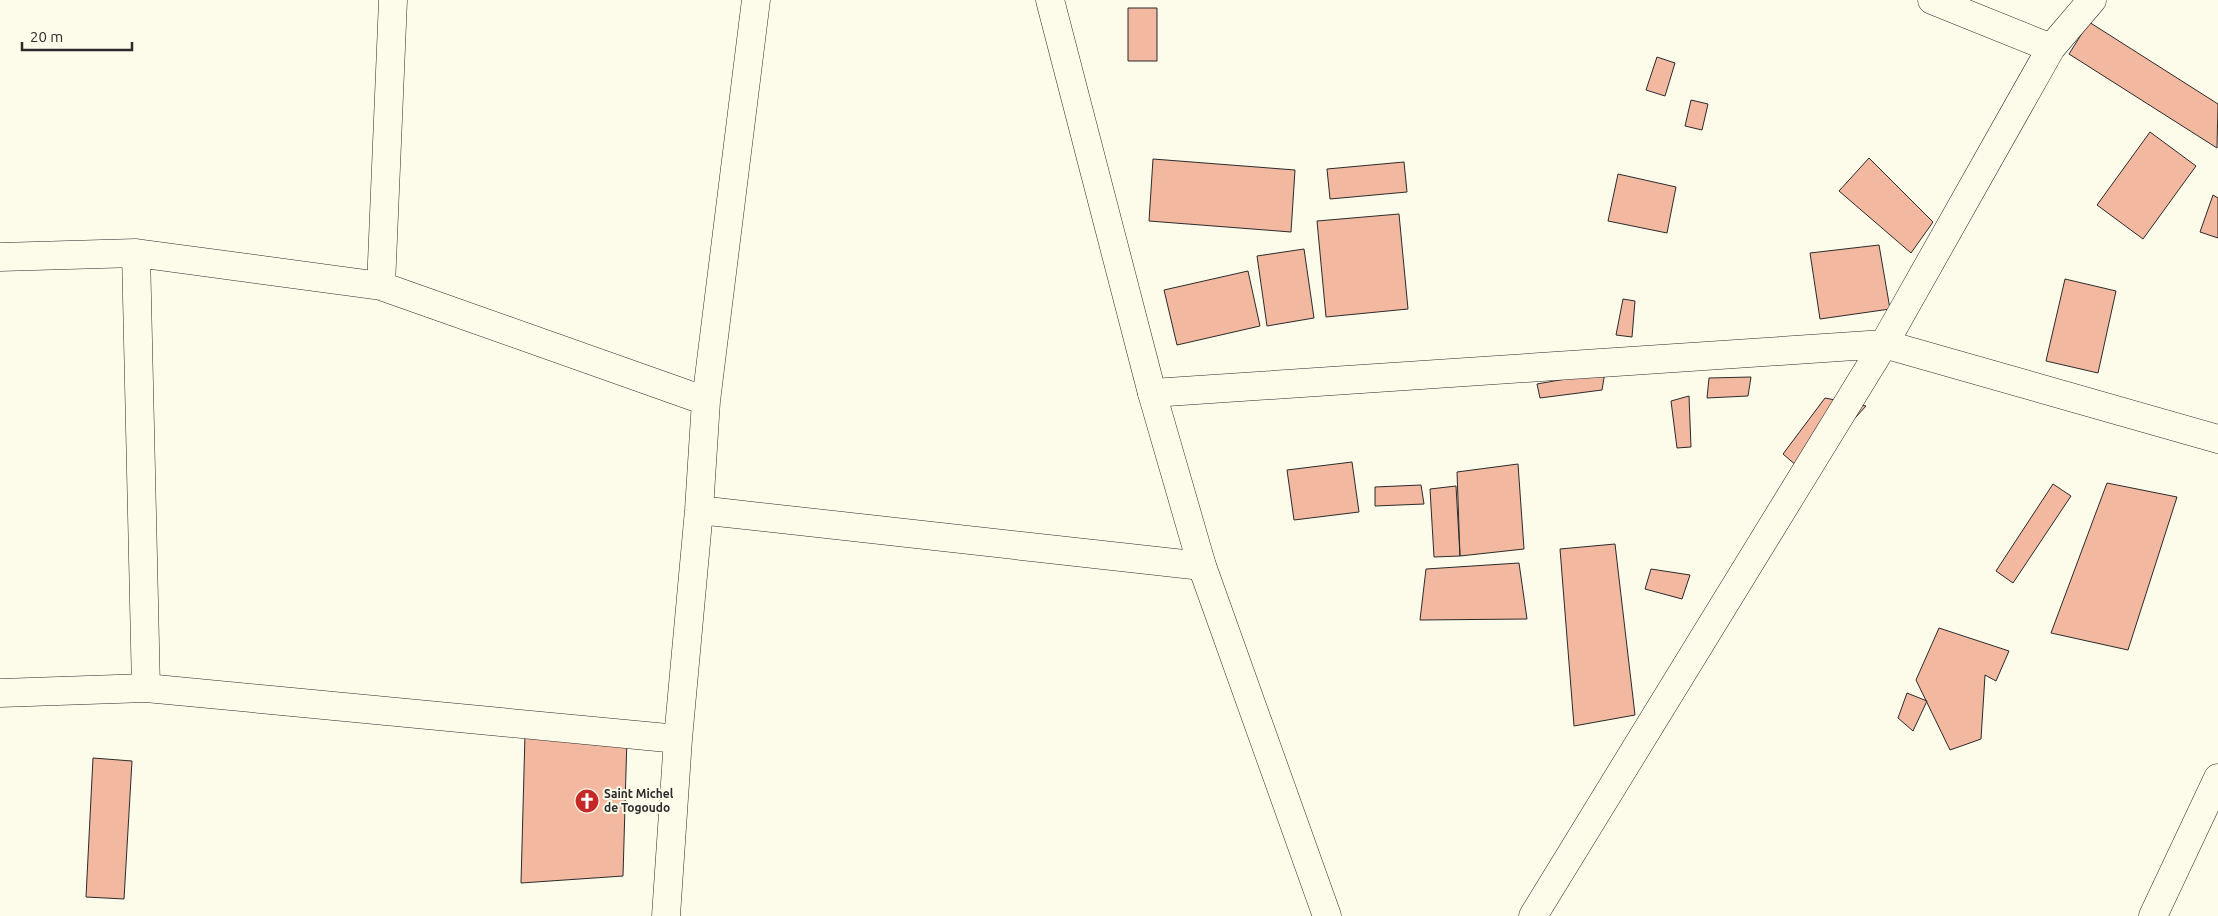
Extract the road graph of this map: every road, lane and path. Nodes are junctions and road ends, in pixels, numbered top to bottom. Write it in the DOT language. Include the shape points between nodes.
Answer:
graph roads {
  1 [pos="394,0"];
  2 [pos="756,0"];
  3 [pos="1050,0"];
  4 [pos="1932,0"];
  5 [pos="2092,0"];
  6 [pos="2051,48"];
  7 [pos="136,253"];
  8 [pos="0,257"];
  9 [pos="381,286"];
  10 [pos="1884,344"];
  11 [pos="1152,393"];
  12 [pos="706,402"];
  13 [pos="2218,439"];
  14 [pos="700,510"];
  15 [pos="1202,566"];
  16 [pos="146,688"];
  17 [pos="0,693"];
  18 [pos="678,739"];
  19 [pos="2218,778"];
  20 [pos="666,916"];
  21 [pos="1327,916"];
  22 [pos="1533,916"];
  23 [pos="2153,916"];
  1 -- 9 [label="street"];
  2 -- 12 [label="street"];
  3 -- 11 [label="street"];
  4 -- 6 [label="street"];
  5 -- 6 [label="street"];
  6 -- 10 [label="street"];
  7 -- 8 [label="street"];
  7 -- 9 [label="street"];
  7 -- 16 [label="street"];
  9 -- 12 [label="street"];
  10 -- 11 [label="street"];
  10 -- 13 [label="street"];
  10 -- 22 [label="street"];
  11 -- 15 [label="street"];
  12 -- 14 [label="street"];
  14 -- 15 [label="street"];
  14 -- 18 [label="street"];
  15 -- 21 [label="street"];
  16 -- 17 [label="street"];
  16 -- 18 [label="street"];
  18 -- 20 [label="street"];
  19 -- 23 [label="street"];
}
